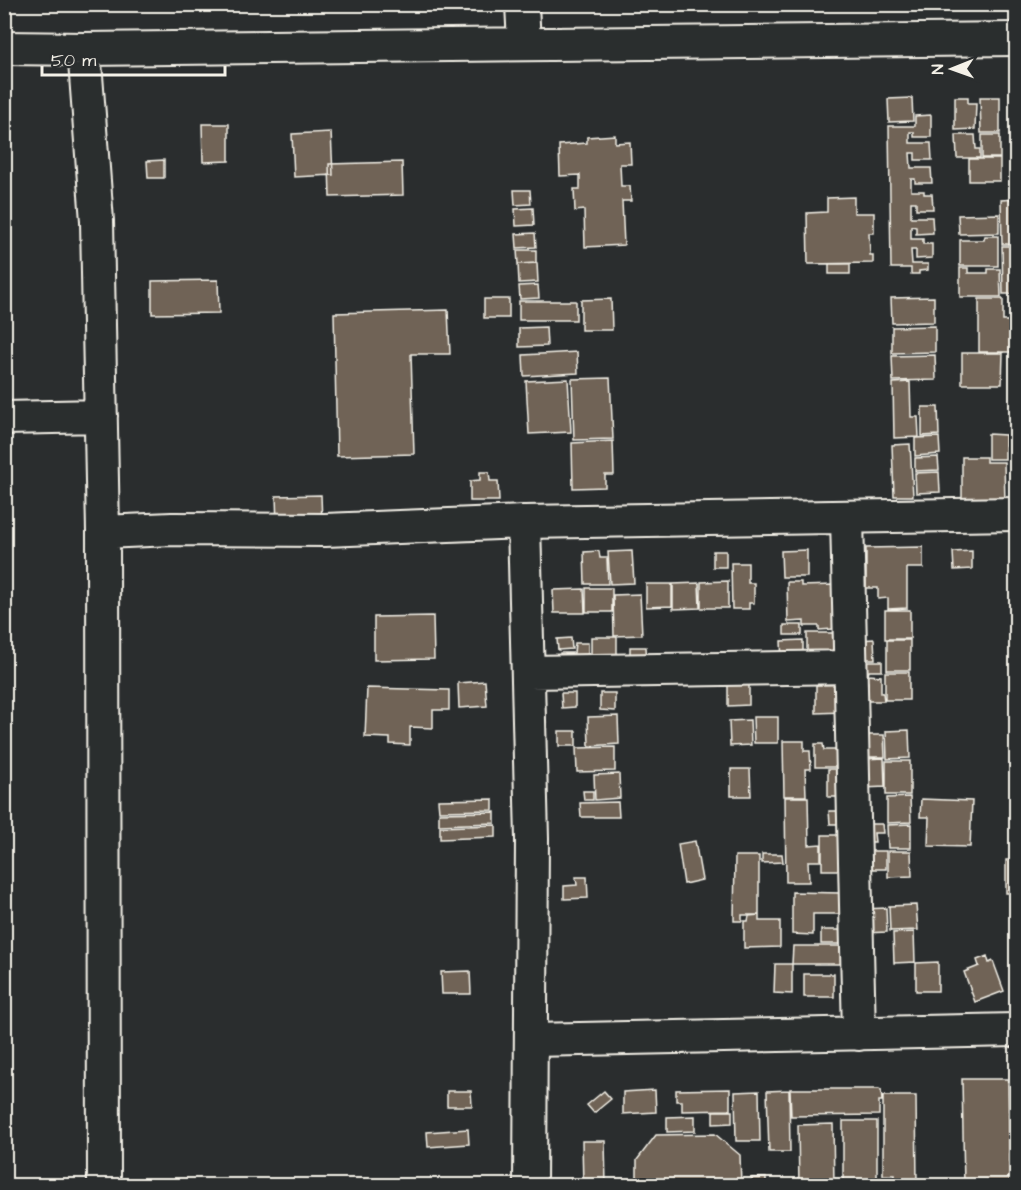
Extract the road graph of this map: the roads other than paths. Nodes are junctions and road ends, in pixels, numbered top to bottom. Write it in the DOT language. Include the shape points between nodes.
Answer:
graph roads {
  1 [pos="522,4"];
  2 [pos="1017,39"];
  3 [pos="524,44"];
  4 [pos="4,48"];
  5 [pos="84,49"];
  6 [pos="101,416"];
  7 [pos="4,418"];
  8 [pos="1017,514"];
  9 [pos="848,517"];
  10 [pos="524,522"];
  11 [pos="103,532"];
  12 [pos="850,667"];
  13 [pos="529,672"];
  14 [pos="1017,1030"];
  15 [pos="859,1034"];
  16 [pos="532,1040"];
  17 [pos="104,1185"];
  18 [pos="530,1185"];
  1 -- 3 [label="street"];
  2 -- 3 [label="street"];
  3 -- 5 [label="street"];
  4 -- 5 [label="street"];
  5 -- 6 [label="street" via="97,221"];
  6 -- 7 [label="street"];
  6 -- 11 [label="street"];
  8 -- 9 [label="street"];
  9 -- 10 [label="street"];
  9 -- 12 [label="street"];
  10 -- 11 [label="street" via="325,530"];
  10 -- 13 [label="street"];
  11 -- 17 [label="street"];
  12 -- 13 [label="street"];
  12 -- 15 [label="street"];
  13 -- 16 [label="street"];
  14 -- 15 [label="street"];
  15 -- 16 [label="street"];
  16 -- 18 [label="street"];
}
